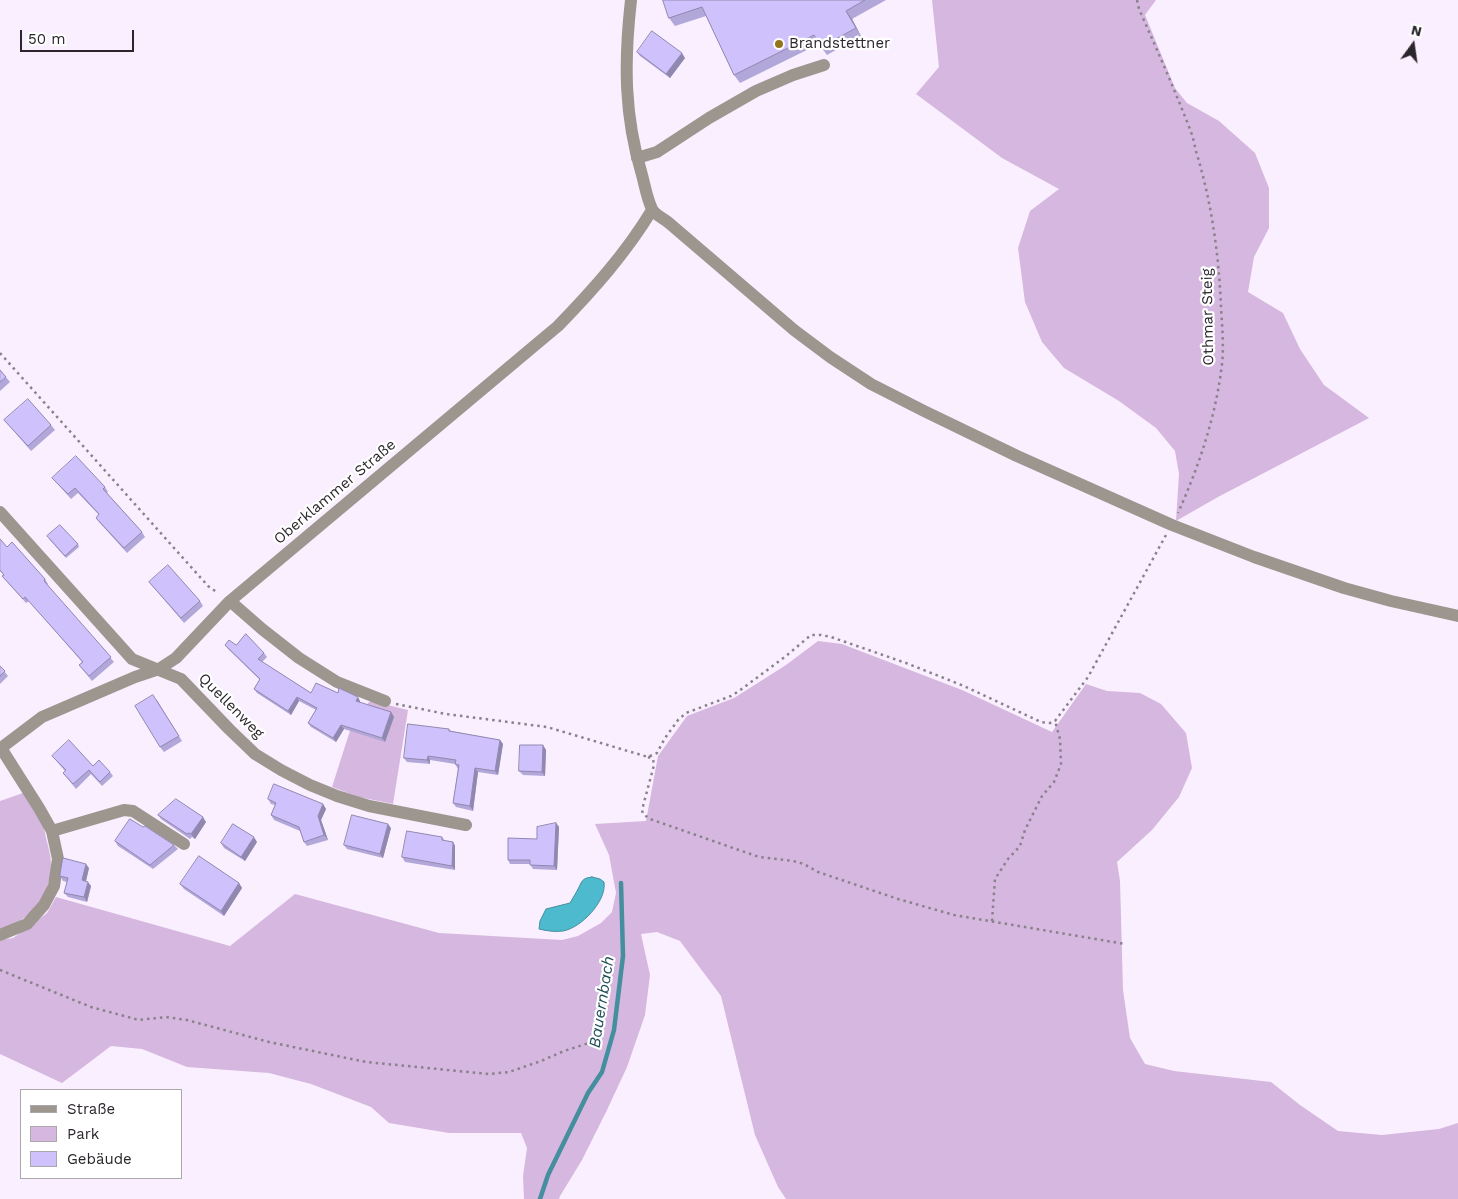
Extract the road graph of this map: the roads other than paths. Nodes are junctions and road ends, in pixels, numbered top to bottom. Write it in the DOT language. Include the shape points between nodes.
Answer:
graph roads {
  1 [pos="632,0"];
  2 [pos="824,65"];
  3 [pos="637,158"];
  4 [pos="652,210"];
  5 [pos="0,512"];
  6 [pos="230,601"];
  7 [pos="1458,616"];
  8 [pos="159,669"];
  9 [pos="385,701"];
  10 [pos="1,747"];
  11 [pos="466,825"];
  12 [pos="52,831"];
  13 [pos="184,844"];
  14 [pos="0,935"];
  1 -- 3 [label="street" via="626,77 631,133"];
  2 -- 3 [label="street" via="756,91 657,152"];
  3 -- 4 [label="street"];
  4 -- 6 [label="street, Oberklammer Straße" via="620,258 558,326"];
  4 -- 7 [label="street" via="830,357 871,384 924,411 1172,525 1344,588"];
  5 -- 8 [label="street, Quellenweg" via="132,659"];
  6 -- 8 [label="street, Oberklammer Straße" via="176,658"];
  6 -- 9 [label="street" via="299,658 337,682"];
  8 -- 10 [label="street, Oberklammer Straße" via="42,718"];
  8 -- 11 [label="street, Quellenweg" via="181,679 256,754 310,785 369,806"];
  10 -- 12 [label="street, Oberklammer Straße"];
  12 -- 13 [label="street" via="124,810 134,811"];
  12 -- 14 [label="street, Oberklammer Straße" via="58,859 54,886 44,905 27,924"];
}
